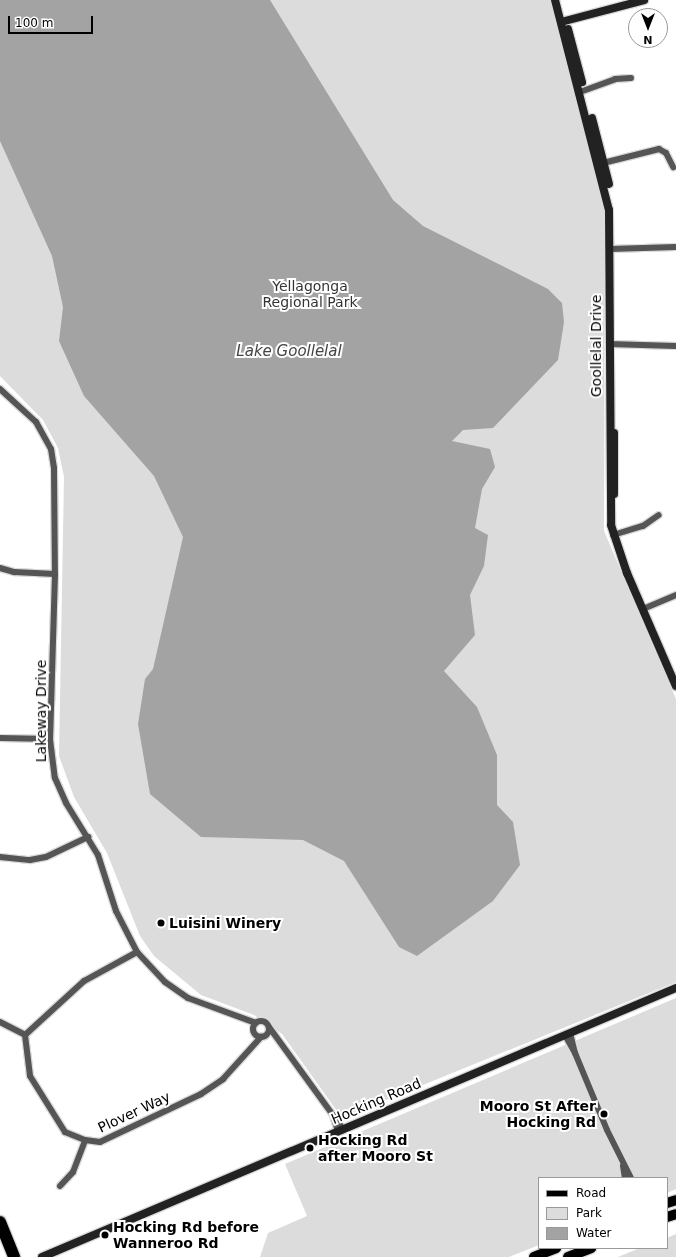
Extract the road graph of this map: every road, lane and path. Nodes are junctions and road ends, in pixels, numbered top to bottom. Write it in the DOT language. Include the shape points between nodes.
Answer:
graph roads {
  1 [pos="555,0"];
  2 [pos="560,0"];
  3 [pos="630,0"];
  4 [pos="644,0"];
  5 [pos="563,19"];
  6 [pos="631,78"];
  7 [pos="582,92"];
  8 [pos="602,163"];
  9 [pos="673,168"];
  10 [pos="676,247"];
  11 [pos="612,249"];
  12 [pos="612,344"];
  13 [pos="676,346"];
  14 [pos="0,389"];
  15 [pos="659,515"];
  16 [pos="615,534"];
  17 [pos="0,568"];
  18 [pos="55,574"];
  19 [pos="676,595"];
  20 [pos="645,608"];
  21 [pos="676,674"];
  22 [pos="676,686"];
  23 [pos="0,738"];
  24 [pos="50,739"];
  25 [pos="88,838"];
  26 [pos="0,857"];
  27 [pos="137,952"];
  28 [pos="676,988"];
  29 [pos="0,1022"];
  30 [pos="269,1027"];
  31 [pos="254,1028"];
  32 [pos="568,1034"];
  33 [pos="25,1035"];
  34 [pos="263,1037"];
  35 [pos="280,1044"];
  36 [pos="249,1048"];
  37 [pos="341,1130"];
  38 [pos="85,1140"];
  39 [pos="623,1166"];
  40 [pos="625,1177"];
  41 [pos="630,1177"];
  42 [pos="60,1186"];
  43 [pos="0,1222"];
  44 [pos="554,1249"];
  45 [pos="588,1249"];
  46 [pos="14,1257"];
  47 [pos="42,1257"];
  48 [pos="534,1257"];
  49 [pos="568,1257"];
  1 -- 5 [label="street, Goollelal Drive"];
  2 -- 5 [label="street, Goollelal Drive"];
  3 -- 5 [label="street"];
  4 -- 5 [label="street"];
  5 -- 7 [label="street, Goollelal Drive"];
  6 -- 7 [label="street" via="615,79"];
  7 -- 8 [label="street, Goollelal Drive"];
  8 -- 9 [label="street" via="659,149 666,153"];
  8 -- 11 [label="street, Goollelal Drive" via="614,207"];
  10 -- 11 [label="street"];
  11 -- 12 [label="street, Goollelal Drive"];
  12 -- 13 [label="street"];
  12 -- 16 [label="street, Goollelal Drive"];
  14 -- 18 [label="street, Lakeway Drive" via="36,422 51,449 54,468"];
  15 -- 16 [label="street" via="643,526"];
  16 -- 20 [label="street, Goollelal Drive"];
  17 -- 18 [label="street" via="14,572"];
  18 -- 24 [label="street, Lakeway Drive"];
  19 -- 20 [label="street"];
  20 -- 21 [label="street, Goollelal Drive"];
  20 -- 22 [label="street, Goollelal Drive"];
  23 -- 24 [label="street"];
  24 -- 25 [label="street, Lakeway Drive" via="55,778 66,803"];
  25 -- 26 [label="street" via="46,857 30,860"];
  25 -- 27 [label="street, Lakeway Drive" via="98,855 116,911"];
  27 -- 31 [label="street, Lakeway Drive" via="165,982 188,998 245,1020"];
  27 -- 33 [label="street" via="84,981"];
  28 -- 32 [label="street, Hocking Road"];
  29 -- 33 [label="street"];
  30 -- 31 [label="street" via="263,1022"];
  30 -- 34 [label="street"];
  30 -- 35 [label="street"];
  31 -- 34 [label="street"];
  31 -- 36 [label="street, Plover Way"];
  32 -- 37 [label="street, Hocking Road"];
  32 -- 39 [label="street"];
  33 -- 38 [label="street, Plover Way" via="30,1076 65,1132"];
  34 -- 35 [label="street"];
  34 -- 36 [label="street, Plover Way"];
  35 -- 37 [label="street" via="333,1115"];
  36 -- 38 [label="street, Plover Way" via="223,1078 201,1094 135,1123 100,1142"];
  37 -- 47 [label="street, Hocking Road"];
  38 -- 42 [label="street" via="73,1172"];
  39 -- 40 [label="street"];
  39 -- 41 [label="street"];
  43 -- 46 [label="highway"];
  44 -- 48 [label="main road"];
  45 -- 49 [label="main road"];
}
